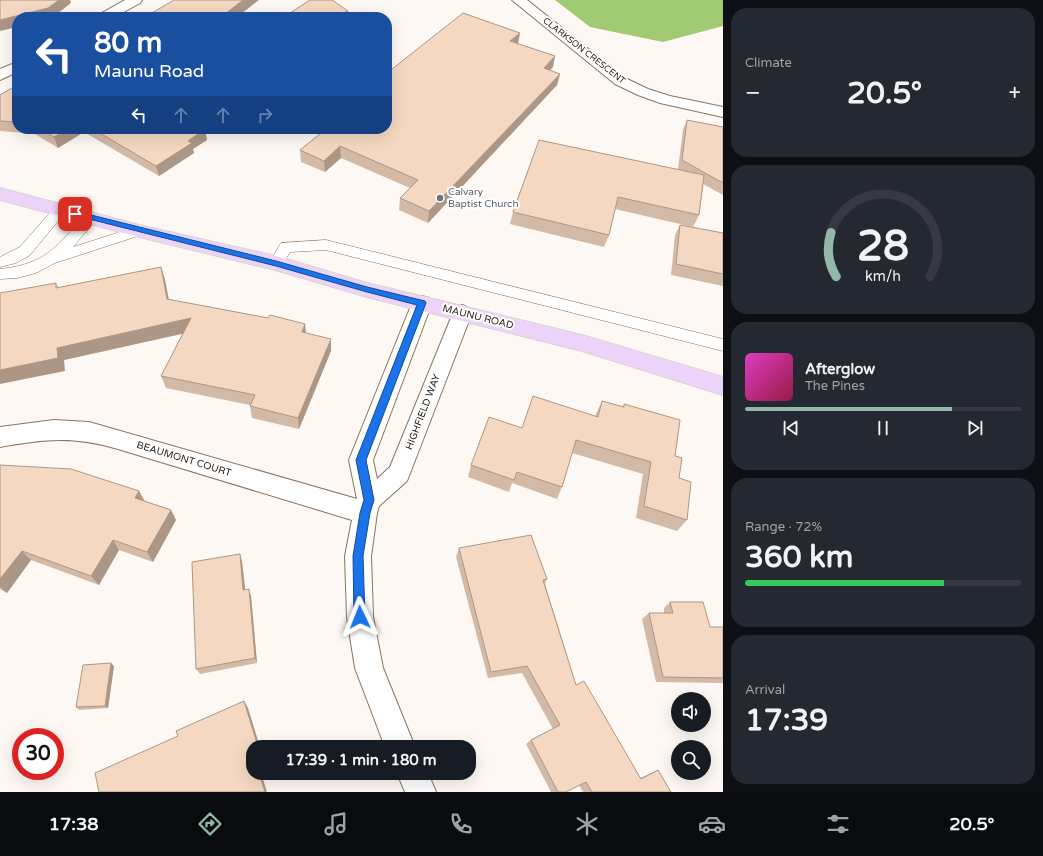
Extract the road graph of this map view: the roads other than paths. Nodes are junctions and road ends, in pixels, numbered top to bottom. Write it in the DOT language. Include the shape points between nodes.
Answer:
graph roads {
  1 [pos="135,0"];
  2 [pos="519,0"];
  3 [pos="114,12"];
  4 [pos="12,69"];
  5 [pos="0,75"];
  6 [pos="723,112"];
  7 [pos="0,194"];
  8 [pos="60,210"];
  9 [pos="91,217"];
  10 [pos="139,230"];
  11 [pos="55,258"];
  12 [pos="0,262"];
  13 [pos="276,264"];
  14 [pos="0,274"];
  15 [pos="422,303"];
  16 [pos="462,313"];
  17 [pos="723,345"];
  18 [pos="723,386"];
  19 [pos="0,437"];
  20 [pos="367,506"];
  21 [pos="397,740"];
  22 [pos="415,780"];
  23 [pos="421,792"];
  1 -- 3 [label="street"];
  2 -- 6 [label="street, CLARKSON CRESCENT" via="620,81 666,100"];
  4 -- 5 [label="street"];
  7 -- 8 [label="main road, MAUNU ROAD"];
  8 -- 9 [label="main road, MAUNU ROAD"];
  8 -- 12 [label="lane" via="25,251"];
  9 -- 10 [label="main road, MAUNU ROAD"];
  9 -- 11 [label="lane"];
  10 -- 11 [label="lane"];
  10 -- 13 [label="main road, MAUNU ROAD"];
  11 -- 14 [label="lane" via="40,267 20,273"];
  13 -- 15 [label="main road, MAUNU ROAD"];
  13 -- 17 [label="lane" via="286,247 326,245"];
  15 -- 16 [label="main road, MAUNU ROAD"];
  15 -- 20 [label="street" via="361,460"];
  16 -- 18 [label="main road, MAUNU ROAD" via="582,343"];
  16 -- 20 [label="street, HIGHFIELD WAY" via="399,474"];
  19 -- 20 [label="street, BEAUMONT COURT" via="36,430 94,433"];
  20 -- 21 [label="street" via="358,556 360,617 369,668"];
  22 -- 23 [label="street"];
}
